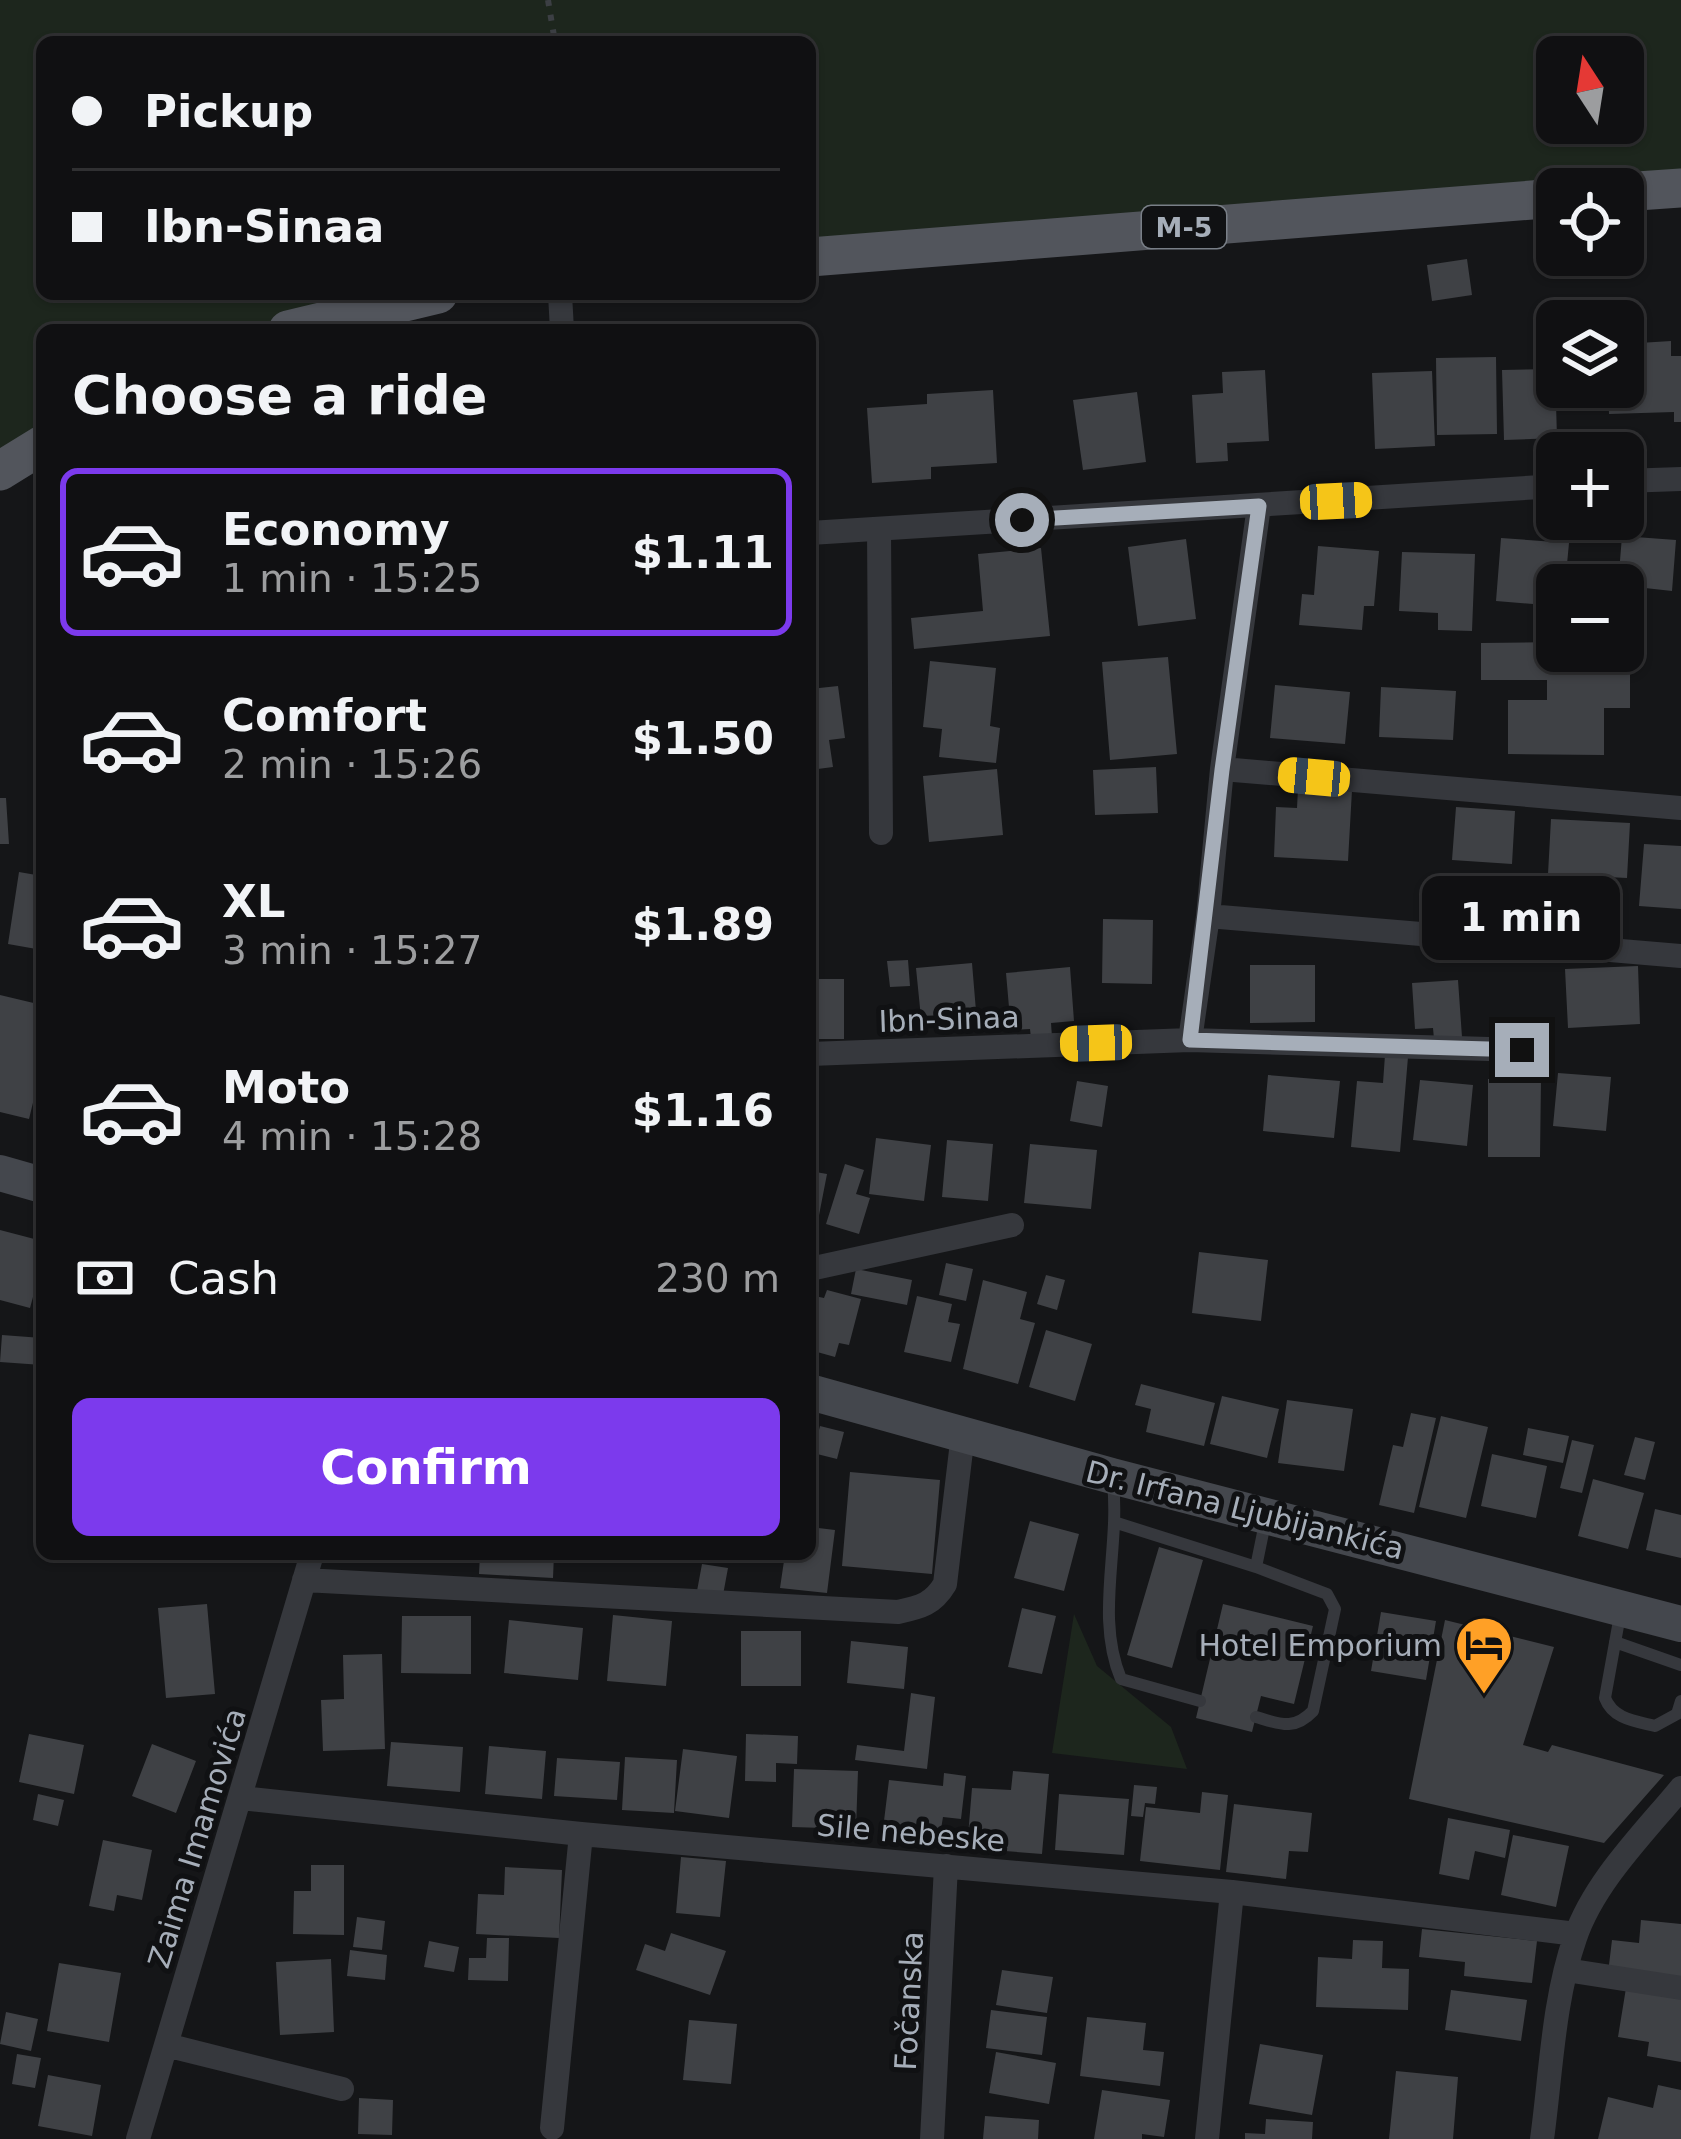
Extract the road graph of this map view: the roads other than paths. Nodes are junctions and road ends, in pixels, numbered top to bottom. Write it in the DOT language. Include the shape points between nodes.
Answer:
graph roads {
  1 [pos="1681,188"];
  2 [pos="1644,191"];
  3 [pos="1536,199"];
  4 [pos="816,256"];
  5 [pos="413,300"];
  6 [pos="313,324"];
  7 [pos="36,449"];
  8 [pos="0,470"];
  9 [pos="1681,479"];
  10 [pos="1644,480"];
  11 [pos="1536,487"];
  12 [pos="1259,506"];
  13 [pos="879,529"];
  14 [pos="816,532"];
  15 [pos="1222,770"];
  16 [pos="1681,808"];
  17 [pos="881,833"];
  18 [pos="1208,916"];
  19 [pos="1681,956"];
  20 [pos="1190,1040"];
  21 [pos="1522,1050"];
  22 [pos="816,1054"];
  23 [pos="0,1173"];
  24 [pos="36,1183"];
  25 [pos="1012,1225"];
  26 [pos="816,1268"];
  27 [pos="816,1394"];
  28 [pos="962,1434"];
  29 [pos="1112,1476"];
  30 [pos="1267,1514"];
  31 [pos="1117,1523"];
  32 [pos="310,1560"];
  33 [pos="1256,1567"];
  34 [pos="304,1580"];
  35 [pos="1681,1624"];
  36 [pos="1618,1625"];
  37 [pos="1681,1666"];
  38 [pos="1200,1701"];
  39 [pos="1681,1701"];
  40 [pos="1256,1717"];
  41 [pos="1681,1788"];
  42 [pos="241,1798"];
  43 [pos="581,1834"];
  44 [pos="946,1866"];
  45 [pos="1232,1892"];
  46 [pos="1576,1934"];
  47 [pos="1566,1970"];
  48 [pos="1681,1988"];
  49 [pos="166,2044"];
  50 [pos="342,2090"];
  51 [pos="552,2128"];
  52 [pos="138,2139"];
  53 [pos="932,2139"];
  54 [pos="1207,2139"];
  55 [pos="1542,2139"];
  1 -- 2 [label="main road"];
  3 -- 4 [label="main road, M-5"];
  5 -- 6 [label="main road"];
  7 -- 8 [label="main road"];
  9 -- 10 [label="street"];
  11 -- 12 [label="street"];
  12 -- 13 [label="street"];
  12 -- 15 [label="street"];
  13 -- 14 [label="street"];
  13 -- 17 [label="street"];
  15 -- 16 [label="street"];
  15 -- 18 [label="street"];
  18 -- 19 [label="street"];
  18 -- 20 [label="street"];
  20 -- 21 [label="street, Ibn-Sinaa"];
  20 -- 22 [label="street, Ibn-Sinaa"];
  23 -- 24 [label="main road"];
  25 -- 26 [label="street"];
  27 -- 28 [label="main road, Dr. Irfana Ljubijankića"];
  28 -- 29 [label="main road, Dr. Irfana Ljubijankića"];
  28 -- 34 [label="street" via="945,1584 922,1607 898,1612"];
  29 -- 30 [label="main road, Dr. Irfana Ljubijankića"];
  29 -- 31 [label="lane"];
  30 -- 33 [label="lane"];
  30 -- 36 [label="main road, Dr. Irfana Ljubijankića"];
  31 -- 33 [label="lane"];
  31 -- 38 [label="lane" via="1107,1637 1121,1679"];
  32 -- 34 [label="street, Zaima Imamovića"];
  33 -- 40 [label="lane" via="1327,1594 1335,1610 1313,1711 1289,1726"];
  34 -- 42 [label="street, Zaima Imamovića"];
  35 -- 36 [label="main road, Dr. Irfana Ljubijankića"];
  36 -- 37 [label="lane"];
  36 -- 39 [label="lane" via="1609,1708 1655,1726 1677,1714"];
  41 -- 46 [label="street"];
  42 -- 43 [label="street, Sile nebeske"];
  42 -- 49 [label="street, Zaima Imamovića"];
  43 -- 44 [label="street, Sile nebeske"];
  43 -- 51 [label="street"];
  44 -- 45 [label="street, Sile nebeske"];
  44 -- 53 [label="street, Fočanska"];
  45 -- 46 [label="street, Sile nebeske"];
  45 -- 54 [label="street"];
  46 -- 47 [label="street"];
  47 -- 48 [label="street"];
  47 -- 55 [label="street"];
  49 -- 50 [label="street"];
  49 -- 52 [label="street, Zaima Imamovića"];
}
